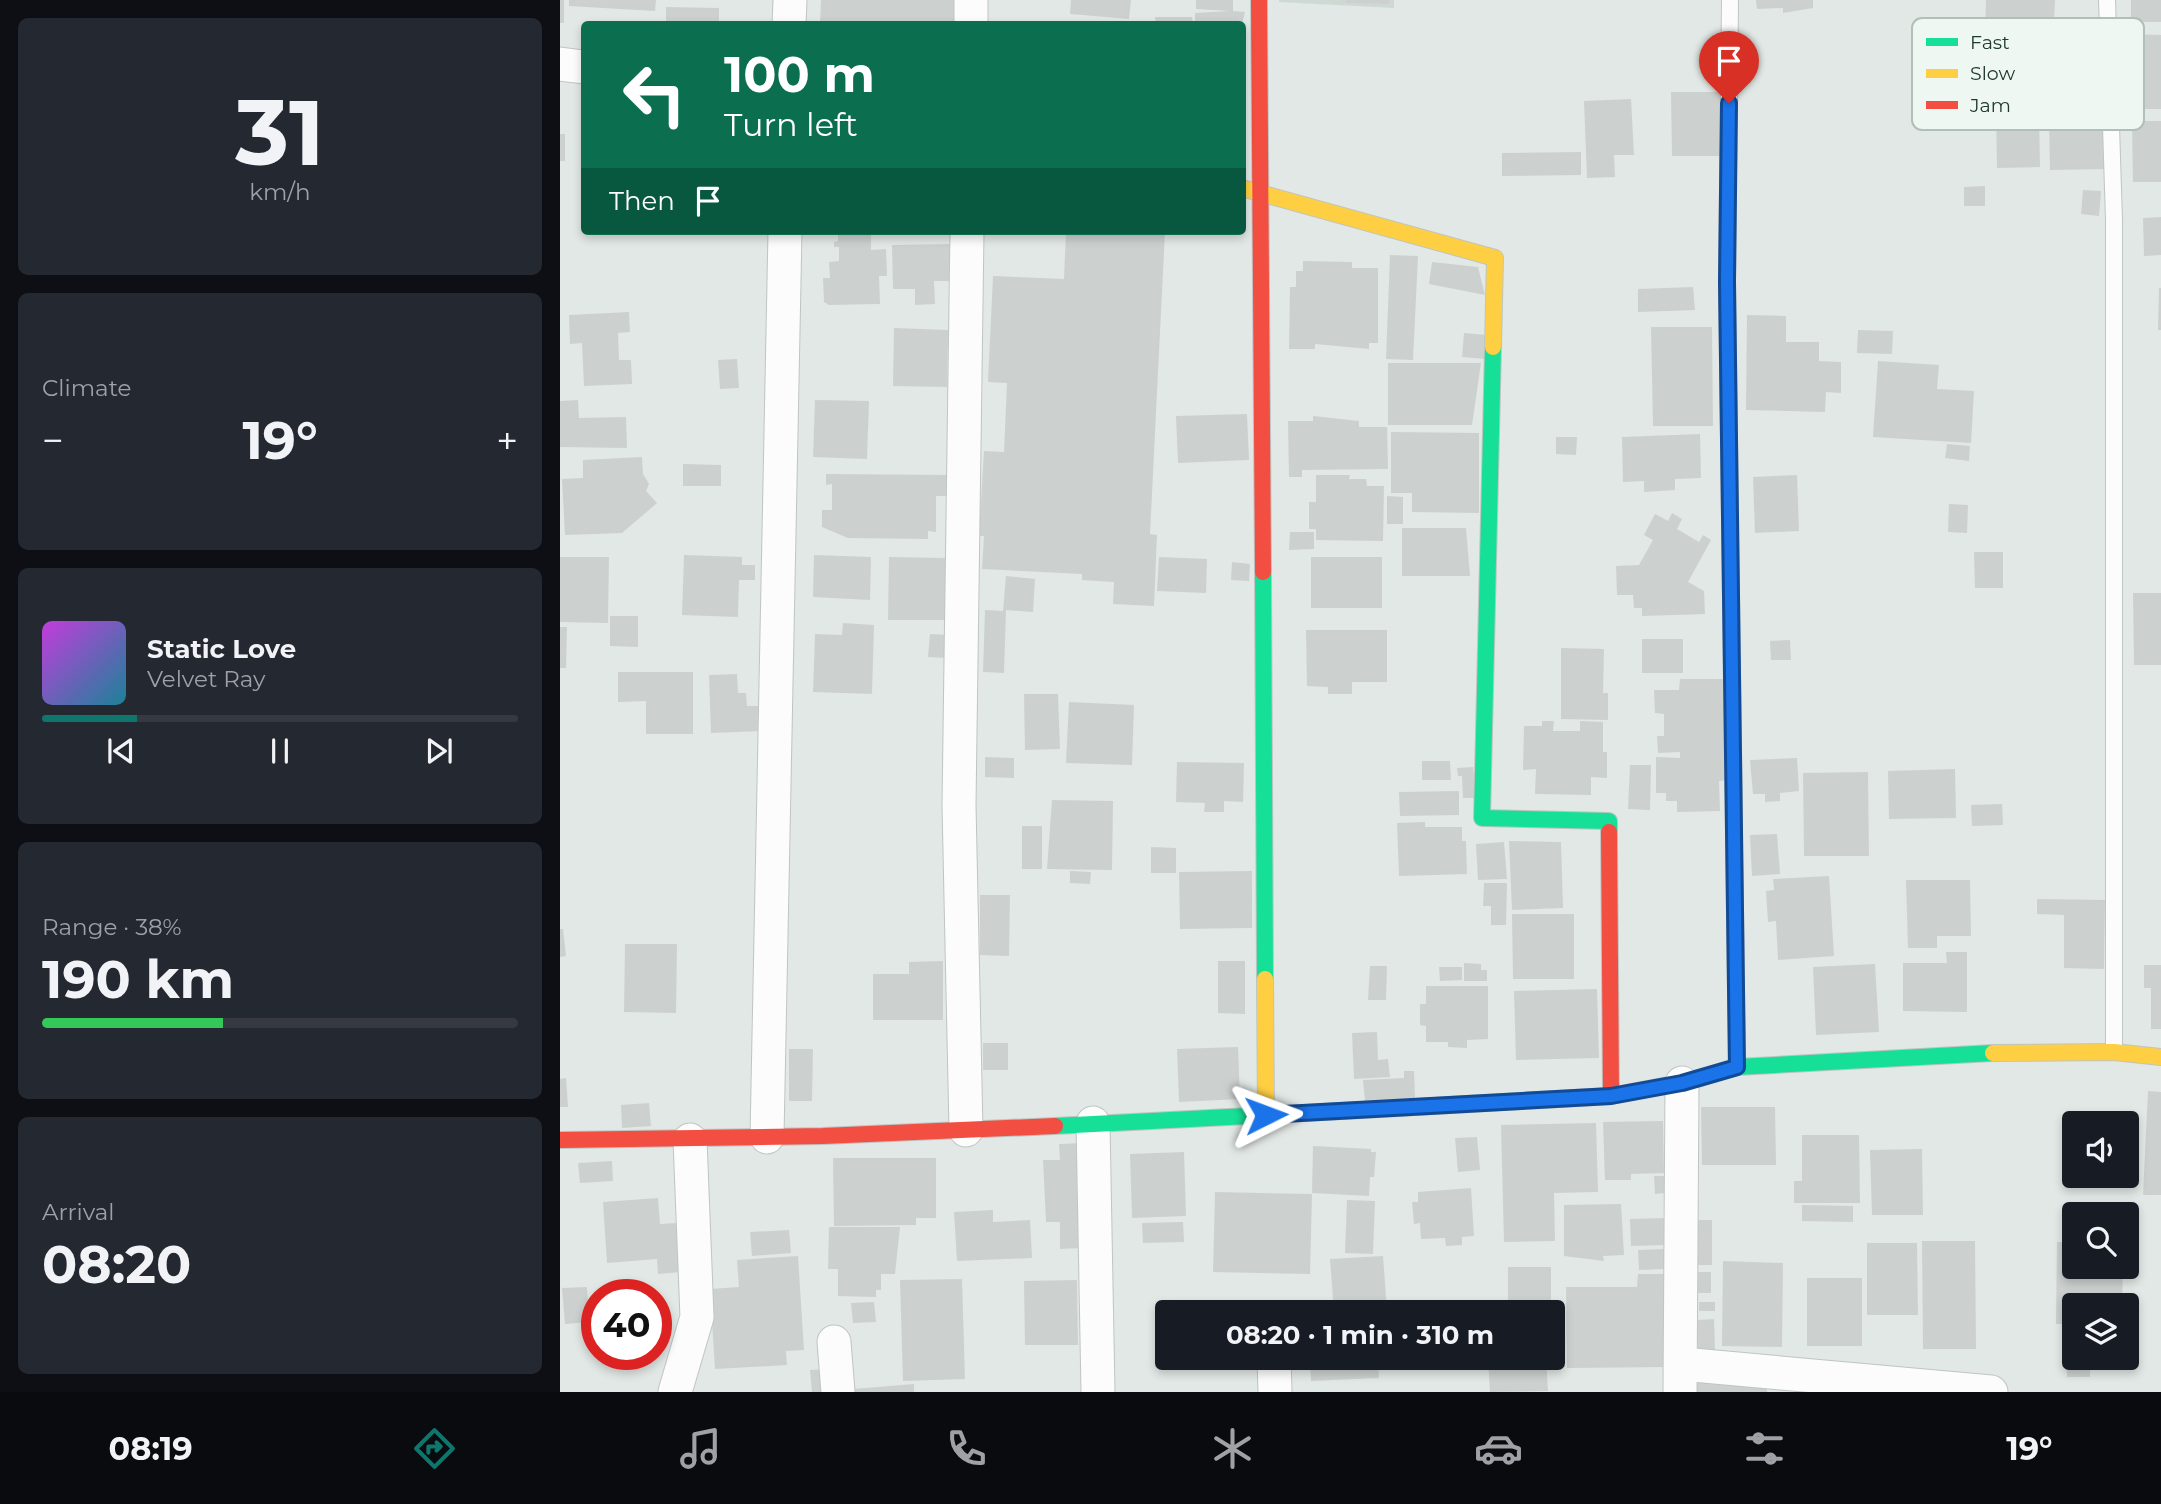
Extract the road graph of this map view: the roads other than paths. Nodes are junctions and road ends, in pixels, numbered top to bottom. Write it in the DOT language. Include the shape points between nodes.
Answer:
graph roads {
  1 [pos="790,0"];
  2 [pos="971,0"];
  3 [pos="1259,0"];
  4 [pos="1730,0"];
  5 [pos="2106,0"];
  6 [pos="2107,18"];
  7 [pos="789,21"];
  8 [pos="971,21"];
  9 [pos="560,64"];
  10 [pos="581,67"];
  11 [pos="2111,130"];
  12 [pos="1246,189"];
  13 [pos="1261,191"];
  14 [pos="785,235"];
  15 [pos="967,235"];
  16 [pos="2114,1052"];
  17 [pos="2161,1057"];
  18 [pos="1737,1067"];
  19 [pos="1682,1083"];
  20 [pos="1611,1096"];
  21 [pos="1266,1115"];
  22 [pos="1093,1123"];
  23 [pos="966,1130"];
  24 [pos="767,1137"];
  25 [pos="560,1140"];
  26 [pos="690,1140"];
  27 [pos="834,1342"];
  28 [pos="1274,1370"];
  29 [pos="1681,1378"];
  30 [pos="675,1392"];
  31 [pos="838,1392"];
  32 [pos="1098,1392"];
  33 [pos="1275,1392"];
  34 [pos="1991,1392"];
  1 -- 7 [label="street"];
  2 -- 8 [label="street"];
  3 -- 13 [label="street"];
  4 -- 18 [label="lane" via="1727,282"];
  5 -- 6 [label="lane"];
  9 -- 10 [label="street"];
  11 -- 16 [label="lane"];
  12 -- 13 [label="street"];
  13 -- 20 [label="street" via="1495,258 1482,818 1609,821"];
  13 -- 21 [label="street"];
  14 -- 24 [label="street"];
  15 -- 23 [label="street" via="959,791"];
  16 -- 17 [label="street"];
  16 -- 18 [label="street" via="1953,1053"];
  18 -- 19 [label="street"];
  19 -- 20 [label="street"];
  19 -- 29 [label="street"];
  20 -- 21 [label="street"];
  21 -- 22 [label="street"];
  22 -- 23 [label="street"];
  22 -- 32 [label="street"];
  23 -- 24 [label="street"];
  24 -- 26 [label="street"];
  25 -- 26 [label="street"];
  26 -- 30 [label="street" via="697,1317"];
  27 -- 31 [label="street"];
  28 -- 33 [label="street"];
  29 -- 34 [label="street"];
}
